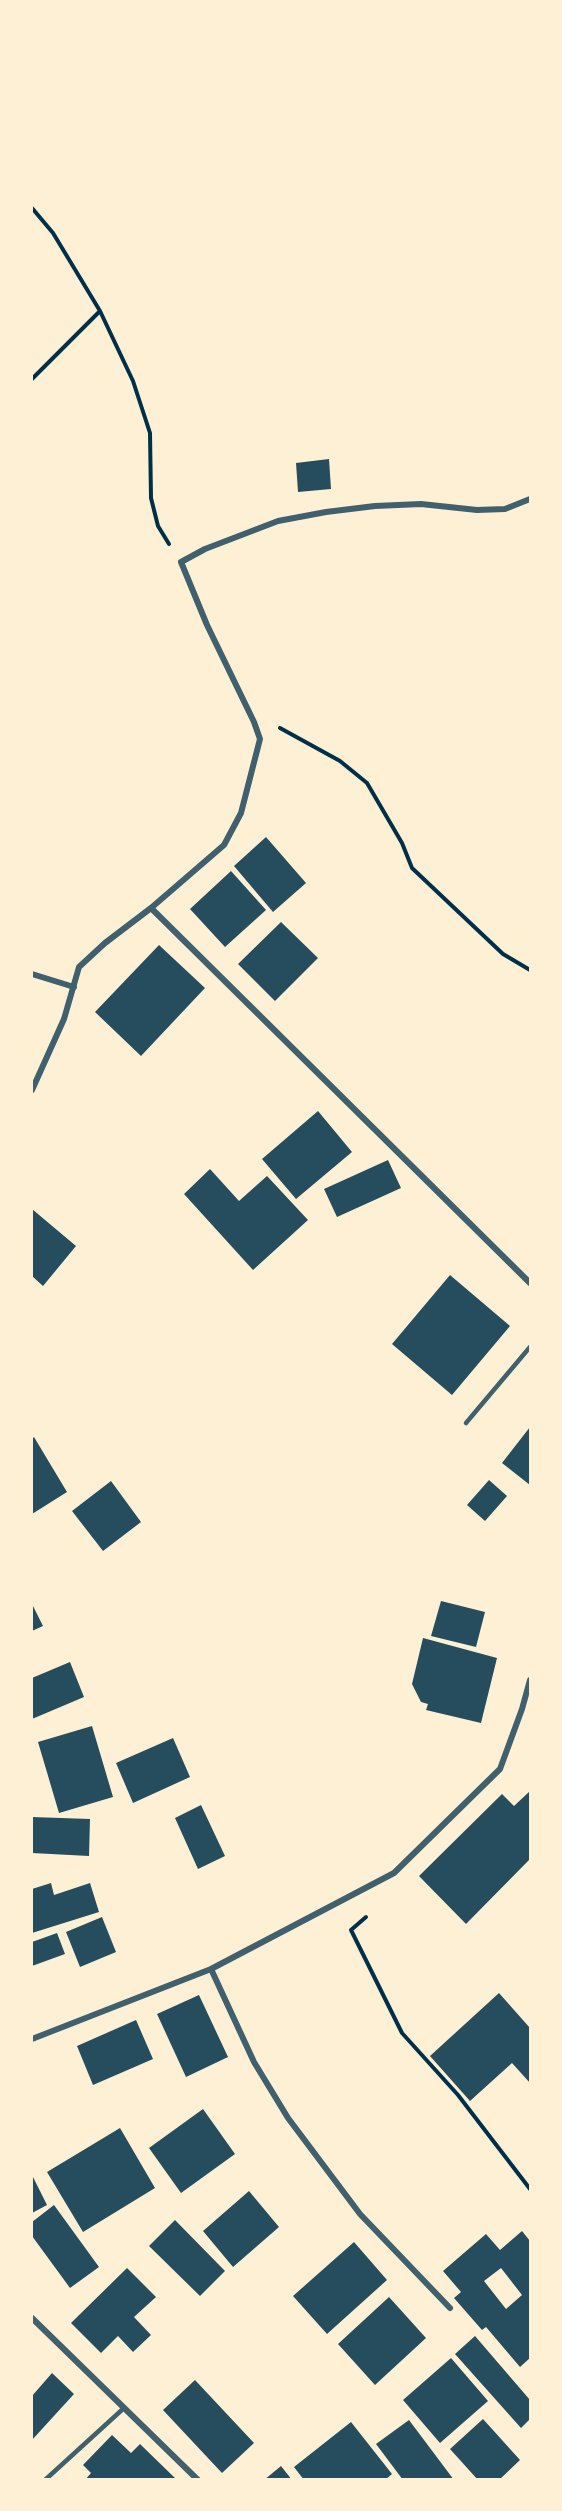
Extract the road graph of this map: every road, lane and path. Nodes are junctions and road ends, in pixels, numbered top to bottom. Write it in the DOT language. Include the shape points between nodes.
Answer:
graph roads {
  1 [pos="32,208"];
  2 [pos="100,311"];
  3 [pos="32,379"];
  4 [pos="531,499"];
  5 [pos="181,562"];
  6 [pos="254,722"];
  7 [pos="151,908"];
  8 [pos="531,970"];
  9 [pos="32,974"];
  10 [pos="74,987"];
  11 [pos="32,1090"];
  12 [pos="531,1283"];
  13 [pos="531,1347"];
  14 [pos="466,1423"];
  15 [pos="531,1680"];
  16 [pos="367,1916"];
  17 [pos="211,1969"];
  18 [pos="32,2039"];
  19 [pos="531,2189"];
  20 [pos="450,2308"];
  21 [pos="32,2318"];
  22 [pos="124,2408"];
  23 [pos="45,2480"];
  24 [pos="198,2480"];
  1 -- 2 [label="path" via="53,233"];
  2 -- 3 [label="path"];
  2 -- 5 [label="path" via="133,381 150,434 151,498 158,526"];
  4 -- 5 [label="street" via="505,509 421,504 326,512 278,521"];
  5 -- 6 [label="street"];
  6 -- 7 [label="street" via="260,739 241,813 224,845"];
  6 -- 8 [label="path" via="280,728 340,761 367,783 412,868 503,954"];
  7 -- 10 [label="street" via="79,967"];
  7 -- 12 [label="street"];
  9 -- 10 [label="street"];
  10 -- 11 [label="street"];
  13 -- 14 [label="lane"];
  15 -- 17 [label="street" via="500,1769 394,1873"];
  16 -- 19 [label="path" via="351,1930 402,2033 458,2095"];
  17 -- 18 [label="street"];
  17 -- 20 [label="street" via="254,2062 288,2118 360,2214"];
  21 -- 22 [label="street"];
  22 -- 23 [label="lane"];
  22 -- 24 [label="street"];
}
